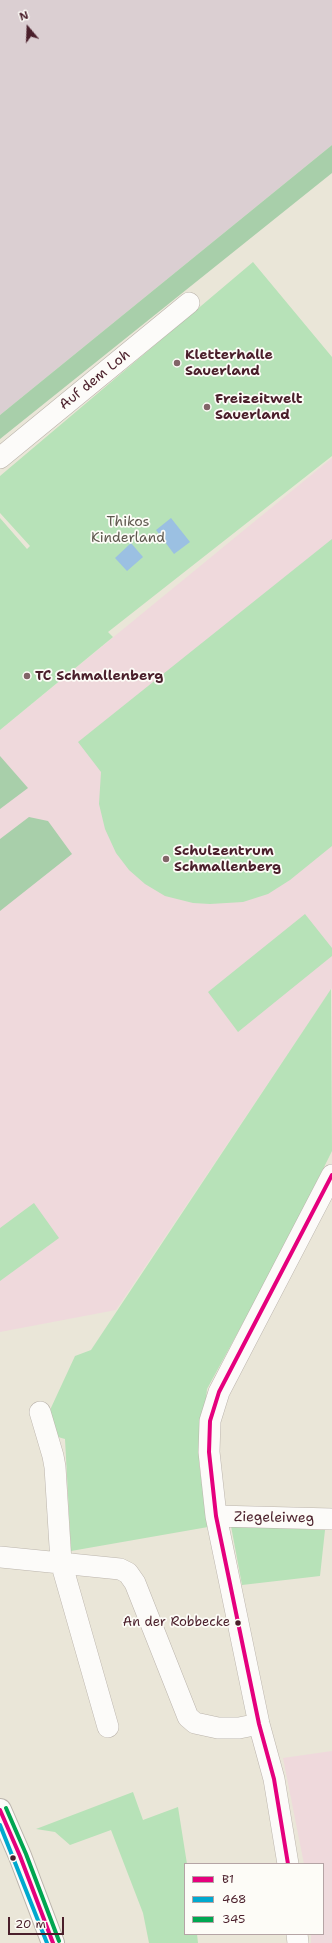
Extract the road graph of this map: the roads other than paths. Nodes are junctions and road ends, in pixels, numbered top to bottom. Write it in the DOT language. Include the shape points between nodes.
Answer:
graph roads {
  1 [pos="189,303"];
  2 [pos="0,458"];
  3 [pos="332,1174"];
  4 [pos="40,1412"];
  5 [pos="216,1516"];
  6 [pos="332,1519"];
  7 [pos="0,1557"];
  8 [pos="61,1562"];
  9 [pos="259,1724"];
  10 [pos="108,1727"];
  11 [pos="0,1810"];
  12 [pos="288,1863"];
  13 [pos="53,1943"];
  1 -- 2 [label="street, Auf dem Loh"];
  3 -- 5 [label="street" via="215,1403 210,1421 210,1452"];
  4 -- 8 [label="street" via="55,1467"];
  5 -- 6 [label="street, Ziegeleiweg"];
  5 -- 9 [label="street"];
  7 -- 8 [label="street"];
  8 -- 9 [label="street" via="120,1569 128,1574 135,1583 183,1709 195,1723 218,1728 239,1728"];
  8 -- 10 [label="street"];
  9 -- 12 [label="street" via="274,1779"];
  11 -- 13 [label="street"];
}
